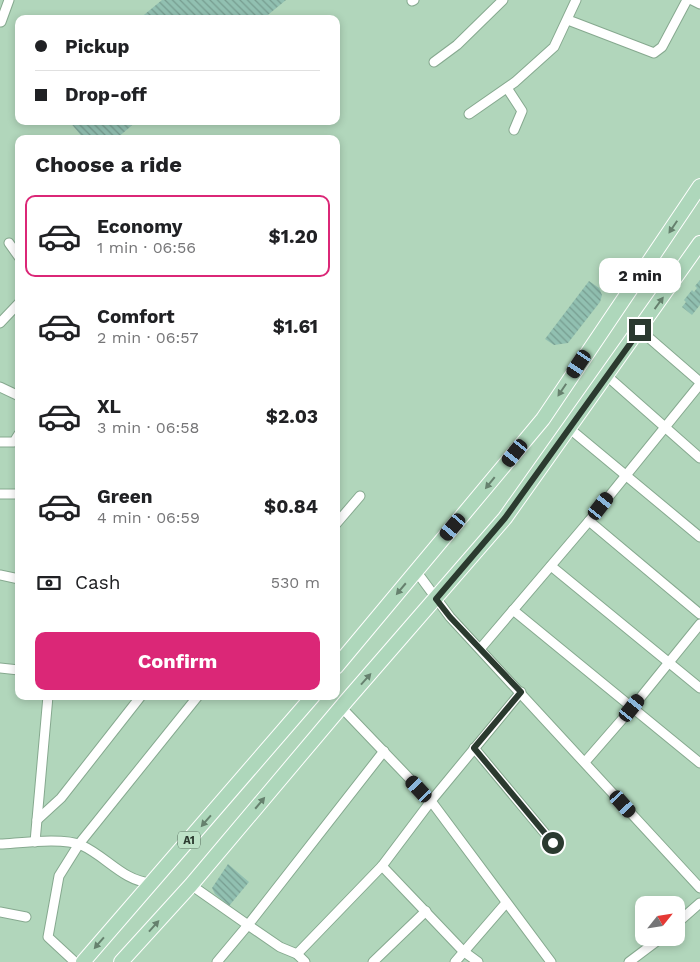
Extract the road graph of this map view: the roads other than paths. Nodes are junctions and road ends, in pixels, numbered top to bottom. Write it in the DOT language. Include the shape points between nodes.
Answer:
graph roads {
  1 [pos="9,0"];
  2 [pos="503,0"];
  3 [pos="576,0"];
  4 [pos="687,0"];
  5 [pos="692,0"];
  6 [pos="700,4"];
  7 [pos="568,20"];
  8 [pos="2,22"];
  9 [pos="434,62"];
  10 [pos="507,88"];
  11 [pos="469,114"];
  12 [pos="514,130"];
  13 [pos="700,186"];
  14 [pos="9,243"];
  15 [pos="699,245"];
  16 [pos="15,251"];
  17 [pos="15,307"];
  18 [pos="0,323"];
  19 [pos="640,330"];
  20 [pos="606,376"];
  21 [pos="700,383"];
  22 [pos="0,387"];
  23 [pos="15,394"];
  24 [pos="570,429"];
  25 [pos="664,429"];
  26 [pos="15,440"];
  27 [pos="0,442"];
  28 [pos="700,458"];
  29 [pos="624,476"];
  30 [pos="0,494"];
  31 [pos="15,494"];
  32 [pos="360,496"];
  33 [pos="340,519"];
  34 [pos="589,522"];
  35 [pos="700,537"];
  36 [pos="551,566"];
  37 [pos="416,571"];
  38 [pos="0,574"];
  39 [pos="15,578"];
  40 [pos="436,599"];
  41 [pos="514,610"];
  42 [pos="700,614"];
  43 [pos="700,624"];
  44 [pos="480,649"];
  45 [pos="340,662"];
  46 [pos="669,662"];
  47 [pos="0,668"];
  48 [pos="15,670"];
  49 [pos="700,688"];
  50 [pos="521,692"];
  51 [pos="48,700"];
  52 [pos="138,700"];
  53 [pos="193,700"];
  54 [pos="310,700"];
  55 [pos="341,707"];
  56 [pos="632,708"];
  57 [pos="474,748"];
  58 [pos="384,751"];
  59 [pos="585,762"];
  60 [pos="700,763"];
  61 [pos="430,802"];
  62 [pos="37,820"];
  63 [pos="35,842"];
  64 [pos="553,843"];
  65 [pos="0,844"];
  66 [pos="79,844"];
  67 [pos="382,866"];
  68 [pos="151,884"];
  69 [pos="191,885"];
  70 [pos="700,888"];
  71 [pos="506,903"];
  72 [pos="700,904"];
  73 [pos="0,912"];
  74 [pos="426,912"];
  75 [pos="685,916"];
  76 [pos="26,917"];
  77 [pos="248,925"];
  78 [pos="650,946"];
  79 [pos="463,951"];
  80 [pos="298,954"];
  81 [pos="75,962"];
  82 [pos="83,962"];
  83 [pos="121,962"];
  84 [pos="217,962"];
  85 [pos="305,962"];
  86 [pos="373,962"];
  87 [pos="455,962"];
  88 [pos="478,962"];
  89 [pos="551,962"];
  90 [pos="629,962"];
  1 -- 8 [label="street"];
  2 -- 9 [label="street" via="457,45"];
  3 -- 7 [label="street"];
  4 -- 7 [label="street" via="662,47 654,53"];
  5 -- 6 [label="street"];
  7 -- 10 [label="street" via="554,47"];
  10 -- 11 [label="street"];
  10 -- 12 [label="street" via="522,111"];
  13 -- 37 [label="main road, one-way" via="543,419"];
  14 -- 16 [label="street"];
  19 -- 15 [label="main road, A1, one-way"];
  17 -- 18 [label="street"];
  19 -- 20 [label="main road, A1"];
  19 -- 21 [label="street"];
  20 -- 24 [label="main road, A1"];
  20 -- 25 [label="street"];
  21 -- 25 [label="street"];
  22 -- 23 [label="street"];
  24 -- 29 [label="street"];
  24 -- 40 [label="main road, A1" via="505,518"];
  25 -- 28 [label="street"];
  25 -- 29 [label="street"];
  26 -- 27 [label="street"];
  29 -- 34 [label="street"];
  29 -- 35 [label="street"];
  30 -- 31 [label="street"];
  32 -- 33 [label="street"];
  34 -- 36 [label="street"];
  34 -- 42 [label="street"];
  36 -- 41 [label="street"];
  36 -- 46 [label="street"];
  37 -- 40 [label="street"];
  37 -- 45 [label="main road, one-way"];
  38 -- 39 [label="street"];
  40 -- 44 [label="street"];
  55 -- 40 [label="main road, A1, one-way"];
  41 -- 44 [label="street"];
  41 -- 56 [label="street"];
  43 -- 46 [label="street"];
  44 -- 50 [label="street"];
  46 -- 49 [label="street"];
  46 -- 56 [label="street"];
  47 -- 48 [label="street"];
  50 -- 57 [label="street"];
  50 -- 59 [label="street"];
  51 -- 62 [label="street"];
  52 -- 62 [label="street" via="61,798"];
  53 -- 66 [label="street"];
  54 -- 68 [label="main road, A1, one-way"];
  55 -- 58 [label="street"];
  69 -- 55 [label="main road, A1, one-way"];
  56 -- 59 [label="street"];
  56 -- 60 [label="street"];
  57 -- 61 [label="street"];
  57 -- 64 [label="street"];
  58 -- 61 [label="street"];
  58 -- 77 [label="street"];
  59 -- 70 [label="street"];
  61 -- 67 [label="street"];
  61 -- 71 [label="street"];
  62 -- 63 [label="street"];
  63 -- 65 [label="street"];
  63 -- 66 [label="street"];
  66 -- 68 [label="street" via="129,878"];
  66 -- 81 [label="street" via="59,876 48,937"];
  67 -- 74 [label="street"];
  67 -- 80 [label="street"];
  68 -- 82 [label="main road, A1, one-way"];
  69 -- 77 [label="street"];
  83 -- 69 [label="main road, A1, one-way"];
  71 -- 79 [label="street"];
  71 -- 89 [label="street"];
  72 -- 75 [label="street"];
  73 -- 76 [label="street"];
  74 -- 79 [label="street"];
  74 -- 86 [label="street"];
  77 -- 80 [label="street" via="280,947"];
  77 -- 84 [label="street"];
  78 -- 90 [label="street"];
  79 -- 87 [label="street"];
  79 -- 88 [label="street"];
  80 -- 85 [label="street"];
}
